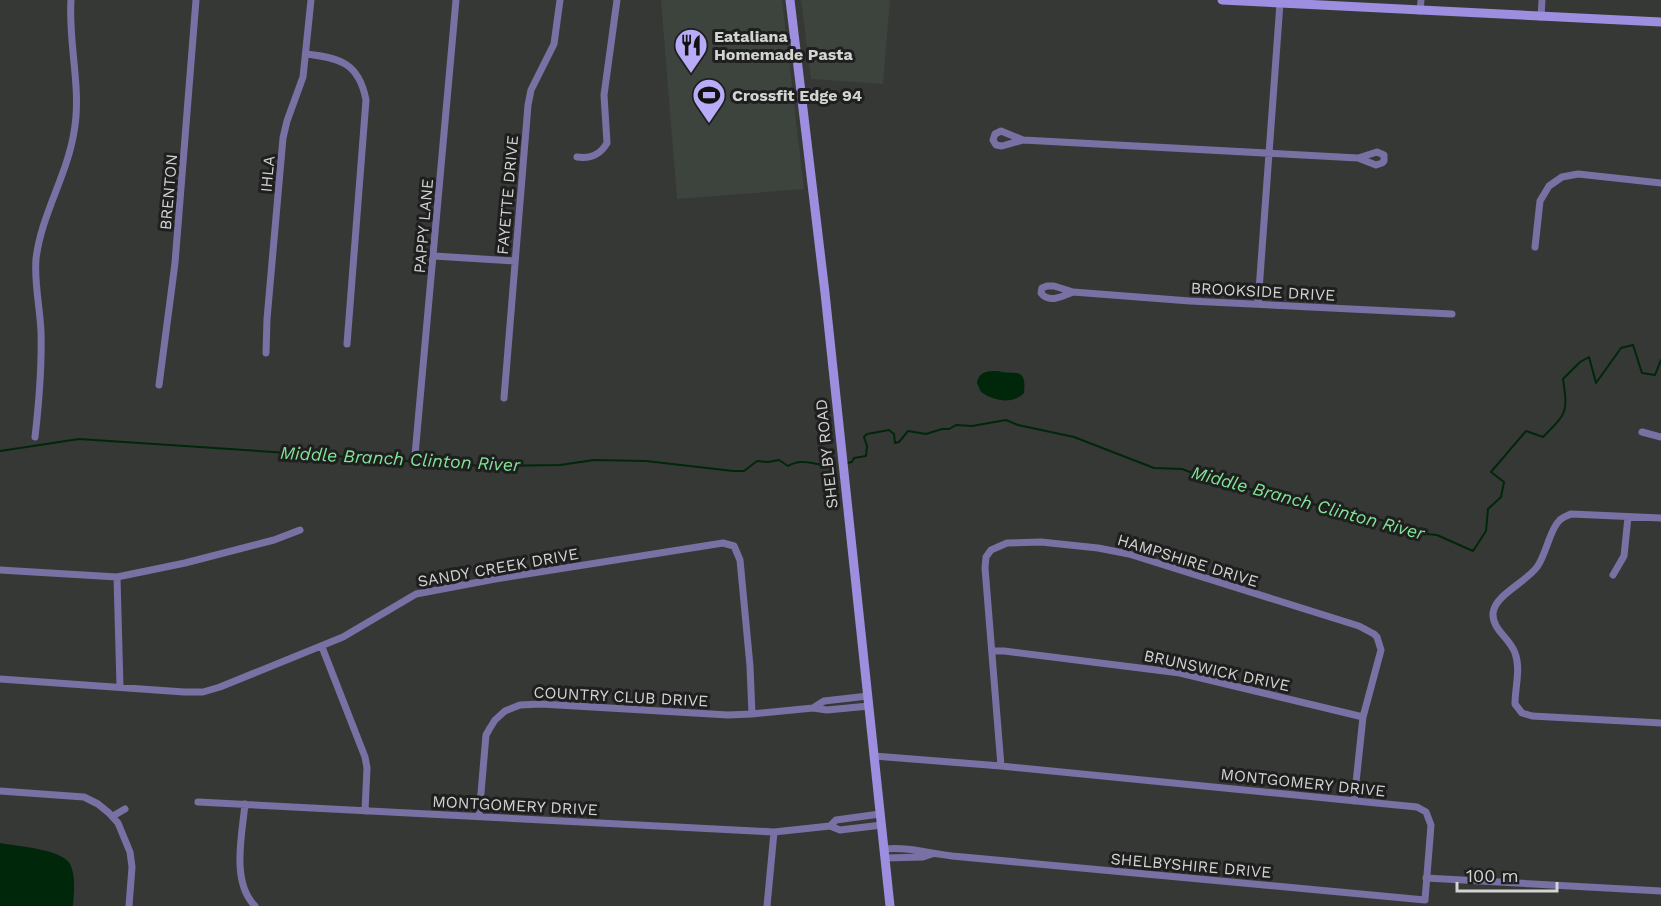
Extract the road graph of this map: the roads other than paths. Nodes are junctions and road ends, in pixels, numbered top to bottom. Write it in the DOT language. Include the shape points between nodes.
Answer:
graph roads {
  1 [pos="71,0"];
  2 [pos="196,0"];
  3 [pos="311,0"];
  4 [pos="456,0"];
  5 [pos="560,0"];
  6 [pos="617,0"];
  7 [pos="790,0"];
  8 [pos="1222,0"];
  9 [pos="1229,0"];
  10 [pos="1240,0"];
  11 [pos="1421,0"];
  12 [pos="1542,0"];
  13 [pos="1280,3"];
  14 [pos="1319,3"];
  15 [pos="1330,3"];
  16 [pos="1420,11"];
  17 [pos="1540,17"];
  18 [pos="1661,22"];
  19 [pos="307,54"];
  20 [pos="1023,140"];
  21 [pos="1270,153"];
  22 [pos="577,158"];
  23 [pos="1358,158"];
  24 [pos="1661,183"];
  25 [pos="1534,247"];
  26 [pos="434,256"];
  27 [pos="515,261"];
  28 [pos="1073,292"];
  29 [pos="1258,304"];
  30 [pos="1452,314"];
  31 [pos="347,344"];
  32 [pos="266,353"];
  33 [pos="159,385"];
  34 [pos="504,398"];
  35 [pos="1642,432"];
  36 [pos="35,437"];
  37 [pos="1661,437"];
  38 [pos="415,455"];
  39 [pos="1628,517"];
  40 [pos="1661,518"];
  41 [pos="300,530"];
  42 [pos="0,570"];
  43 [pos="1613,575"];
  44 [pos="117,577"];
  45 [pos="322,647"];
  46 [pos="992,651"];
  47 [pos="0,679"];
  48 [pos="120,687"];
  49 [pos="867,696"];
  50 [pos="869,706"];
  51 [pos="813,708"];
  52 [pos="752,714"];
  53 [pos="1363,717"];
  54 [pos="1661,723"];
  55 [pos="874,756"];
  56 [pos="1001,766"];
  57 [pos="0,791"];
  58 [pos="1354,801"];
  59 [pos="198,802"];
  60 [pos="244,804"];
  61 [pos="125,809"];
  62 [pos="365,811"];
  63 [pos="880,814"];
  64 [pos="113,816"];
  65 [pos="479,816"];
  66 [pos="882,825"];
  67 [pos="830,826"];
  68 [pos="774,832"];
  69 [pos="885,853"];
  70 [pos="1426,878"];
  71 [pos="1661,891"];
  72 [pos="129,906"];
  73 [pos="255,906"];
  74 [pos="767,906"];
  75 [pos="890,906"];
  1 -- 36 [label="street" via="75,132 61,183 40,234 36,257 41,367"];
  2 -- 33 [label="street, BRENTON" via="175,263"];
  3 -- 19 [label="street, IHLA"];
  4 -- 26 [label="street, PAPPY LANE"];
  5 -- 27 [label="street, FAYETTE DRIVE" via="554,44 531,90 528,105"];
  6 -- 22 [label="street" via="604,94 607,143 598,154"];
  7 -- 49 [label="street, SHELBY ROAD"];
  8 -- 9 [label="street"];
  9 -- 10 [label="street"];
  10 -- 13 [label="street"];
  11 -- 16 [label="street"];
  12 -- 17 [label="street"];
  13 -- 14 [label="street"];
  13 -- 21 [label="street"];
  14 -- 15 [label="street"];
  15 -- 16 [label="street"];
  16 -- 17 [label="street"];
  17 -- 18 [label="street"];
  19 -- 31 [label="street" via="332,57 346,64 357,77 366,100"];
  19 -- 32 [label="street, IHLA" via="283,138"];
  20 -- 21 [label="street"];
  21 -- 23 [label="street"];
  21 -- 29 [label="street"];
  24 -- 25 [label="street" via="1578,174 1562,177 1549,186 1540,201"];
  26 -- 27 [label="street"];
  26 -- 38 [label="street, PAPPY LANE"];
  27 -- 34 [label="street, FAYETTE DRIVE"];
  28 -- 29 [label="street, BROOKSIDE DRIVE"];
  29 -- 30 [label="street, BROOKSIDE DRIVE"];
  35 -- 37 [label="street"];
  39 -- 40 [label="street"];
  39 -- 43 [label="street" via="1623,556"];
  39 -- 54 [label="street" via="1571,514 1559,520 1538,567 1496,603 1494,622 1514,650 1518,668 1515,704 1522,713"];
  41 -- 44 [label="street" via="185,563"];
  42 -- 44 [label="street"];
  44 -- 48 [label="street"];
  45 -- 48 [label="street, SANDY CREEK DRIVE" via="203,692"];
  45 -- 52 [label="street, SANDY CREEK DRIVE" via="405,599 428,591 715,544 734,546 740,560"];
  45 -- 62 [label="street" via="365,757"];
  46 -- 53 [label="street, BRUNSWICK DRIVE" via="1160,669"];
  46 -- 53 [label="street, HAMPSHIRE DRIVE" via="987,554 997,546 1022,542 1113,550 1368,630 1377,638 1381,650"];
  46 -- 56 [label="street"];
  47 -- 48 [label="street, SANDY CREEK DRIVE"];
  49 -- 50 [label="street, SHELBY ROAD"];
  49 -- 51 [label="street, COUNTRY CLUB DRIVE" via="824,701"];
  50 -- 51 [label="street, COUNTRY CLUB DRIVE"];
  50 -- 55 [label="street, SHELBY ROAD"];
  51 -- 52 [label="street, COUNTRY CLUB DRIVE"];
  52 -- 65 [label="street, COUNTRY CLUB DRIVE" via="541,704 513,707 499,716 486,735"];
  53 -- 58 [label="street"];
  55 -- 56 [label="street, MONTGOMERY DRIVE"];
  55 -- 63 [label="street, SHELBY ROAD"];
  56 -- 58 [label="street, MONTGOMERY DRIVE"];
  57 -- 64 [label="street" via="84,797"];
  58 -- 70 [label="street, MONTGOMERY DRIVE" via="1417,807 1426,812 1431,825"];
  59 -- 60 [label="street, MONTGOMERY DRIVE"];
  60 -- 62 [label="street, MONTGOMERY DRIVE"];
  60 -- 73 [label="street" via="242,883 245,895"];
  61 -- 64 [label="street"];
  62 -- 65 [label="street, MONTGOMERY DRIVE"];
  63 -- 66 [label="street, SHELBY ROAD"];
  63 -- 67 [label="street, MONTGOMERY DRIVE" via="836,820"];
  64 -- 72 [label="street" via="130,852"];
  65 -- 68 [label="street, MONTGOMERY DRIVE"];
  66 -- 67 [label="street, MONTGOMERY DRIVE" via="840,830"];
  66 -- 69 [label="street, SHELBY ROAD"];
  67 -- 68 [label="street, MONTGOMERY DRIVE"];
  68 -- 74 [label="street"];
  69 -- 70 [label="street, SHELBYSHIRE DRIVE" via="923,857 932,854 1425,900"];
  69 -- 75 [label="street, SHELBY ROAD"];
  70 -- 71 [label="street"];
}
